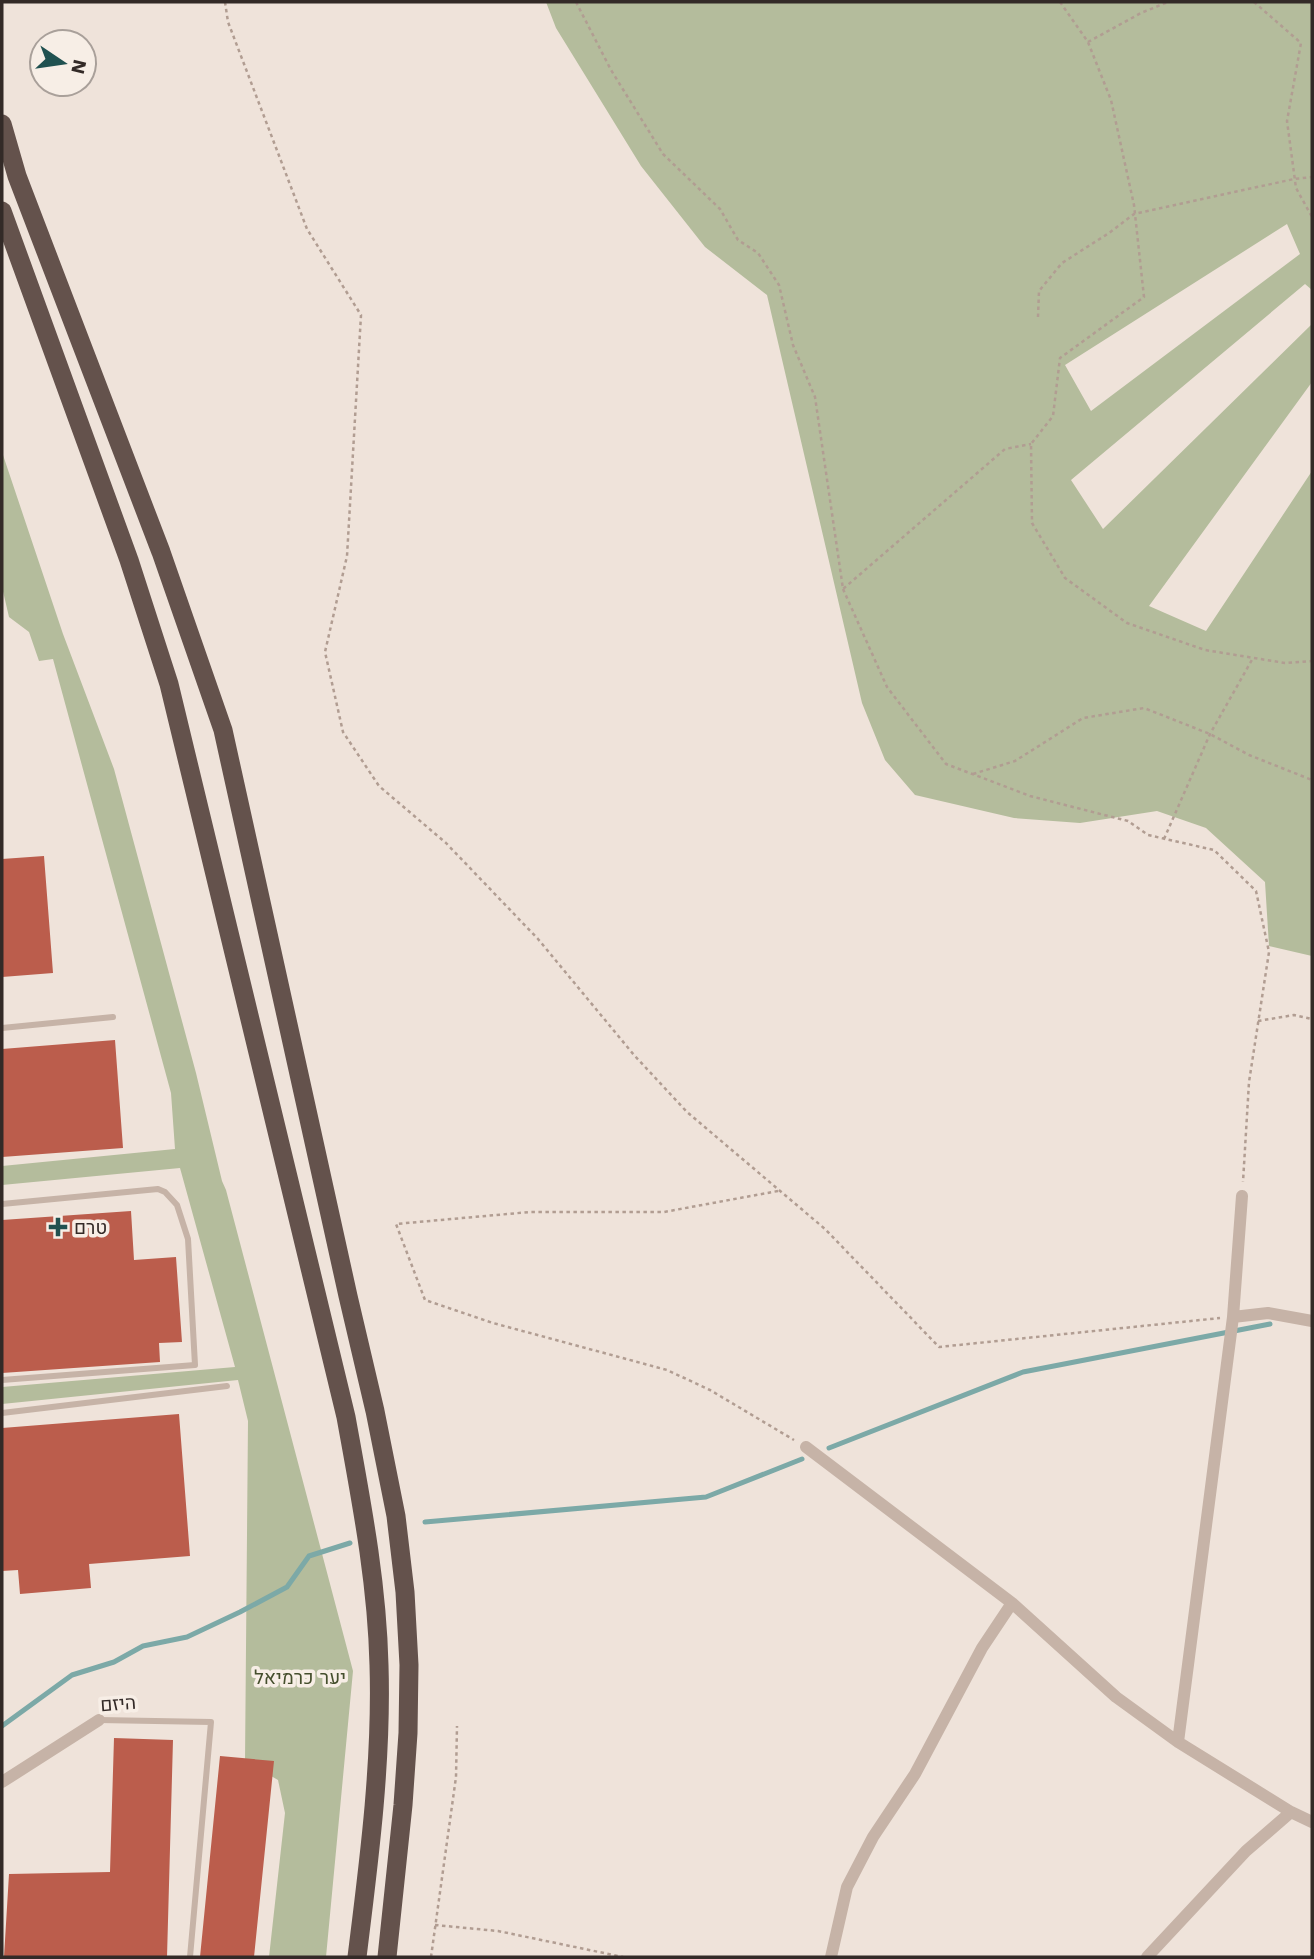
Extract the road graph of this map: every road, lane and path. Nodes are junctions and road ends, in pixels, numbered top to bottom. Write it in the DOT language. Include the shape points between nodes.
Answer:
graph roads {
  1 [pos="225,2"];
  2 [pos="576,2"];
  3 [pos="1060,2"];
  4 [pos="1168,2"];
  5 [pos="1254,2"];
  6 [pos="1088,42"];
  7 [pos="2,124"];
  8 [pos="1312,177"];
  9 [pos="1294,179"];
  10 [pos="2,211"];
  11 [pos="1135,214"];
  12 [pos="1312,217"];
  13 [pos="1038,317"];
  14 [pos="1031,444"];
  15 [pos="843,589"];
  16 [pos="1253,658"];
  17 [pos="1312,660"];
  18 [pos="1210,734"];
  19 [pos="973,774"];
  20 [pos="1312,780"];
  21 [pos="1164,839"];
  22 [pos="113,1017"];
  23 [pos="1312,1019"];
  24 [pos="1258,1021"];
  25 [pos="2,1028"];
  26 [pos="778,1191"];
  27 [pos="1242,1196"];
  28 [pos="2,1204"];
  29 [pos="1233,1319"];
  30 [pos="1312,1321"];
  31 [pos="2,1380"];
  32 [pos="227,1386"];
  33 [pos="2,1413"];
  34 [pos="806,1447"];
  35 [pos="1012,1603"];
  36 [pos="99,1720"];
  37 [pos="457,1726"];
  38 [pos="1178,1742"];
  39 [pos="2,1782"];
  40 [pos="1291,1812"];
  41 [pos="1312,1822"];
  42 [pos="435,1925"];
  43 [pos="190,1957"];
  44 [pos="357,1957"];
  45 [pos="387,1957"];
  46 [pos="430,1957"];
  47 [pos="623,1957"];
  48 [pos="831,1957"];
  49 [pos="1147,1957"];
  1 -- 26 [label="path" via="228,22 307,229 361,315 347,556 325,652 342,732 379,786 446,844 538,939 687,1112"];
  2 -- 15 [label="path" via="663,154 720,209 738,240 758,253 779,285 793,345 815,397"];
  3 -- 6 [label="path"];
  4 -- 6 [label="path"];
  5 -- 9 [label="path" via="1301,43 1287,121"];
  6 -- 11 [label="path" via="1111,100"];
  7 -- 45 [label="highway" via="17,176 161,552 223,730 375,1411 397,1529 409,1665 406,1769"];
  8 -- 9 [label="path"];
  9 -- 11 [label="path"];
  9 -- 12 [label="path"];
  10 -- 44 [label="highway" via="169,684 346,1417 366,1521 379,1666 375,1779"];
  11 -- 13 [label="path" via="1062,263 1039,291"];
  11 -- 14 [label="path" via="1144,297 1060,358 1054,416"];
  14 -- 15 [label="path" via="1005,449"];
  14 -- 16 [label="path" via="1032,523 1065,578 1127,623 1205,650"];
  15 -- 19 [label="path" via="887,687 946,764"];
  16 -- 17 [label="path" via="1285,663"];
  16 -- 18 [label="path"];
  18 -- 19 [label="path" via="1144,708 1083,718 1015,761"];
  18 -- 20 [label="path"];
  18 -- 21 [label="path"];
  19 -- 21 [label="path" via="1030,796 1128,821 1148,835"];
  21 -- 24 [label="path" via="1214,850 1256,891 1269,952"];
  22 -- 25 [label="lane"];
  23 -- 24 [label="path" via="1294,1015"];
  24 -- 27 [label="path"];
  26 -- 29 [label="path" via="825,1229 939,1347"];
  26 -- 34 [label="path" via="664,1212 530,1212 396,1224 425,1300 667,1370"];
  27 -- 29 [label="street"];
  28 -- 31 [label="lane" via="158,1189 165,1192 177,1205 188,1239 195,1366"];
  29 -- 30 [label="street" via="1268,1314"];
  29 -- 38 [label="street"];
  32 -- 33 [label="lane"];
  34 -- 35 [label="street"];
  35 -- 38 [label="street" via="1116,1697"];
  35 -- 48 [label="street" via="982,1648 915,1774 873,1837 847,1888"];
  36 -- 39 [label="street, היזם"];
  36 -- 43 [label="lane, היזם" via="211,1722"];
  37 -- 42 [label="path" via="456,1777"];
  38 -- 40 [label="street"];
  40 -- 41 [label="street"];
  40 -- 49 [label="street" via="1247,1851"];
  42 -- 46 [label="path"];
  42 -- 47 [label="path" via="498,1931"];
}
